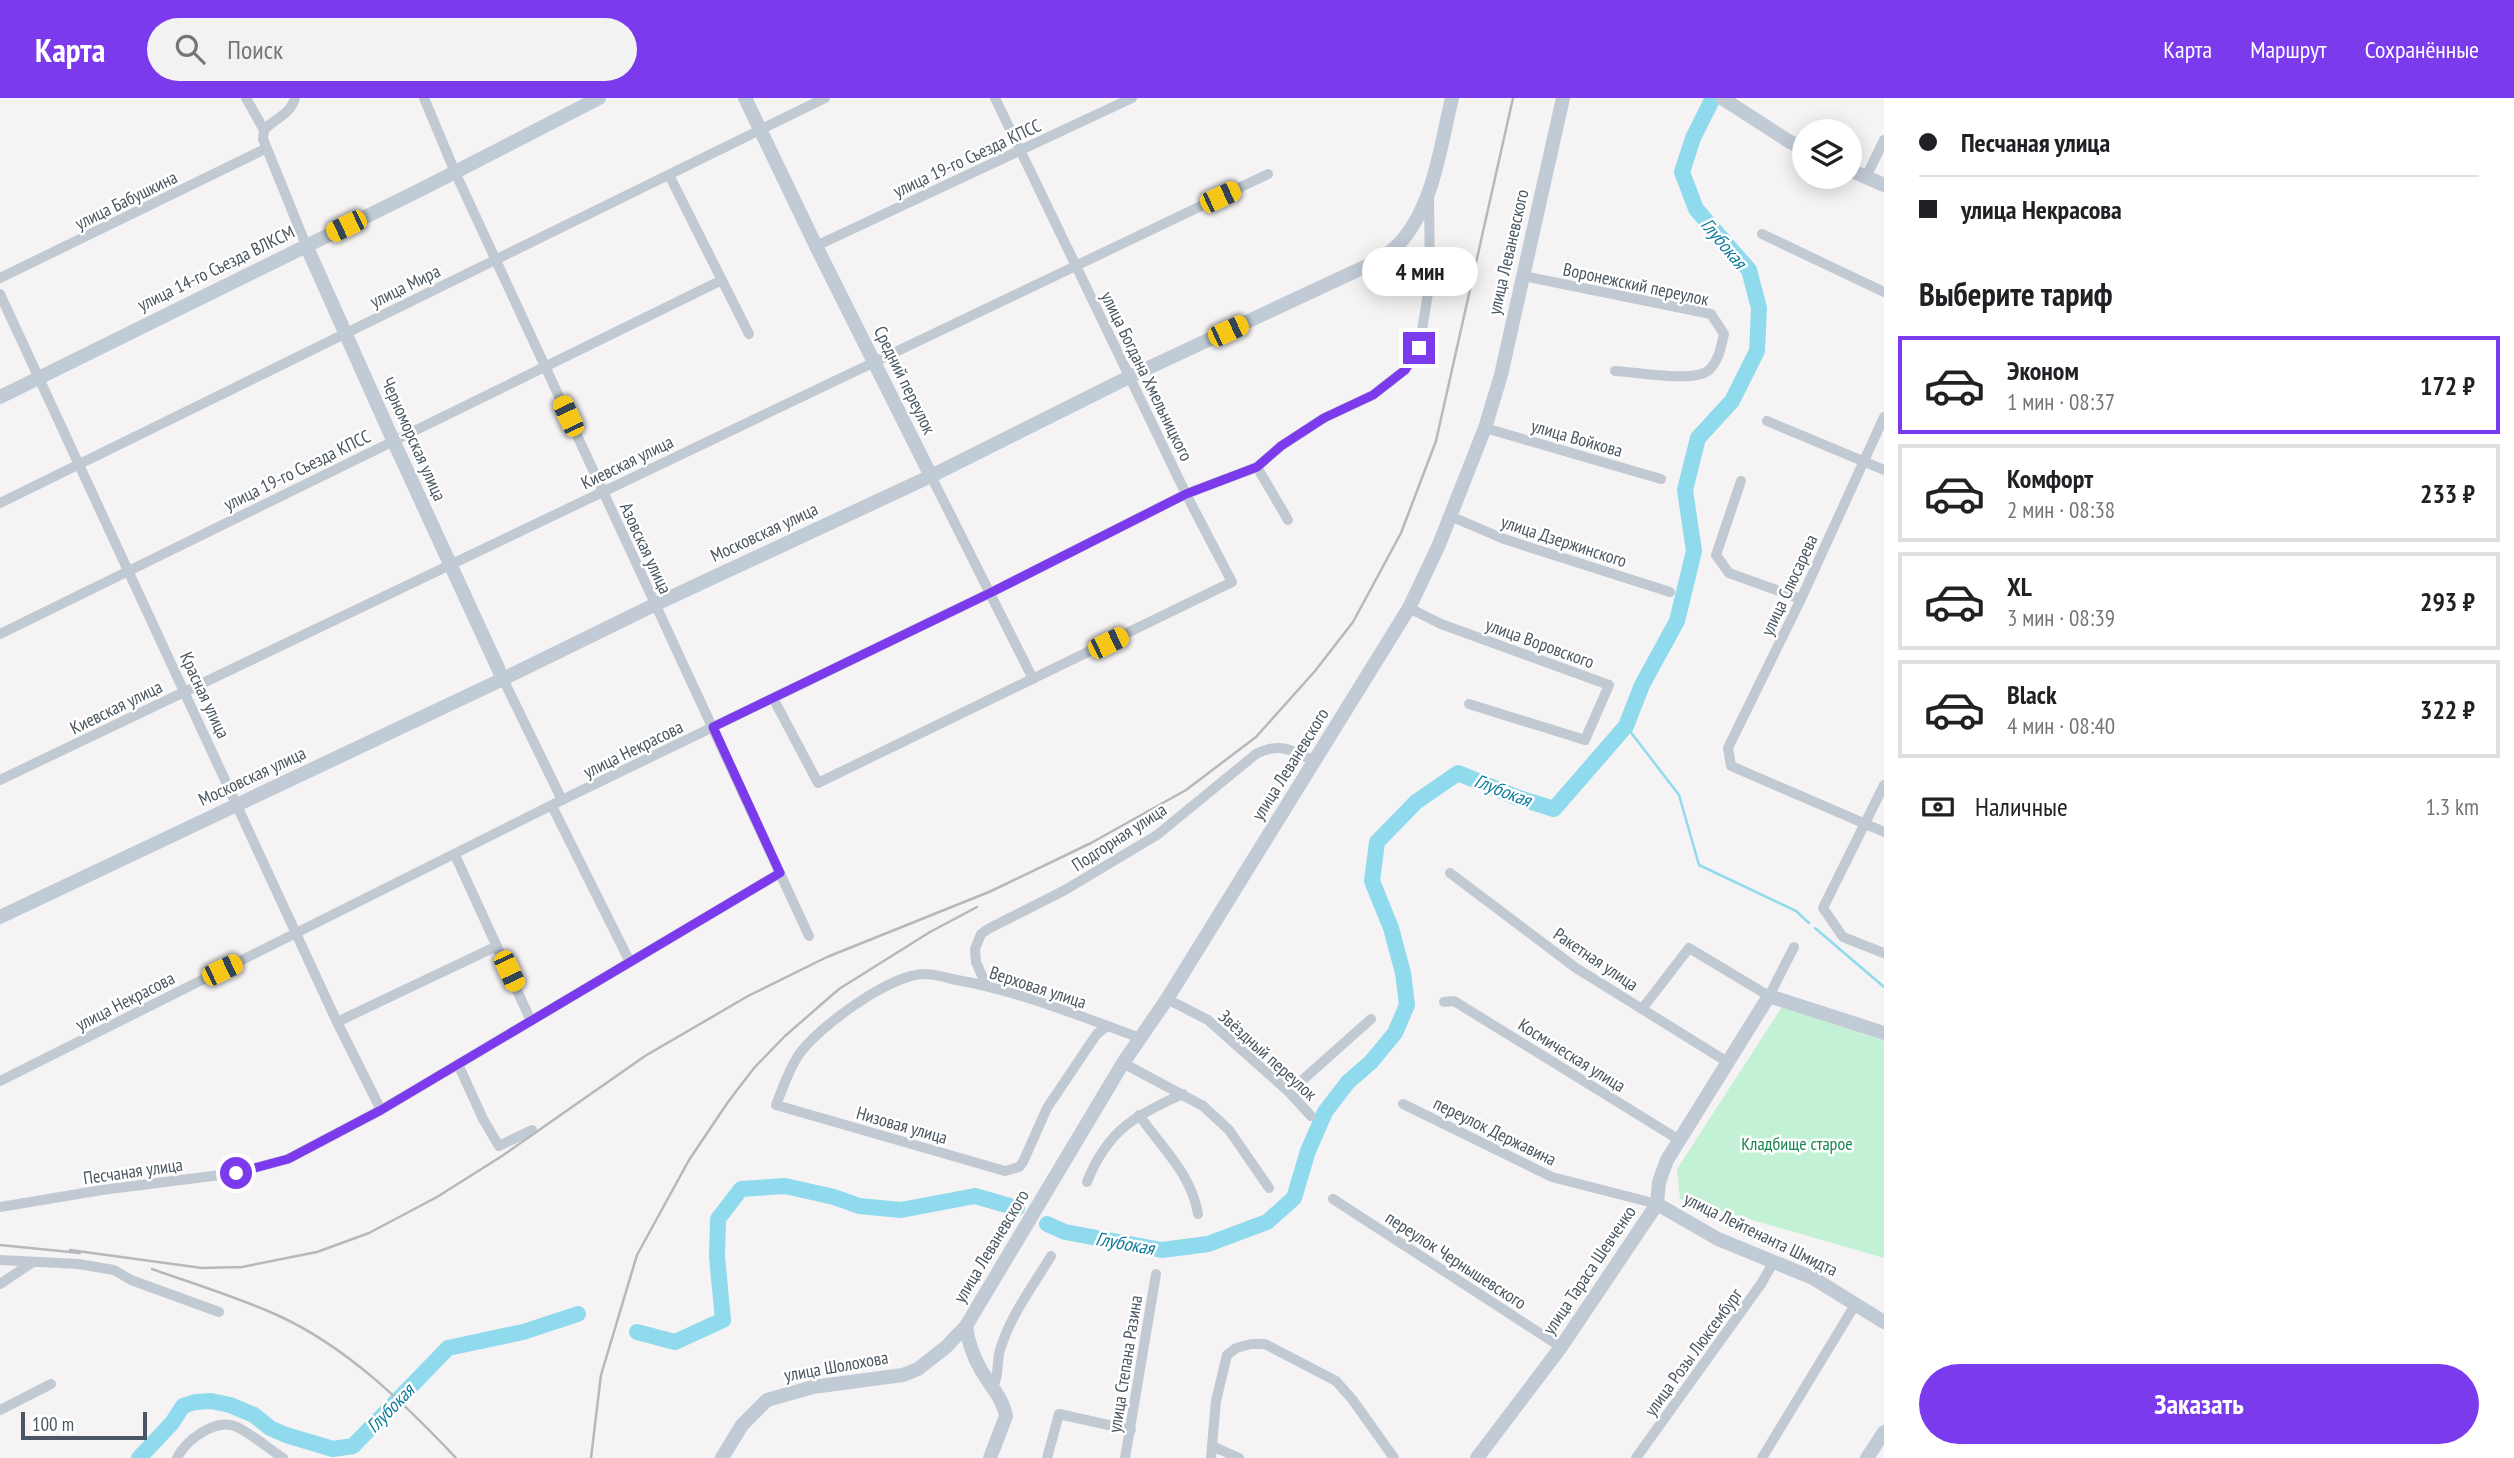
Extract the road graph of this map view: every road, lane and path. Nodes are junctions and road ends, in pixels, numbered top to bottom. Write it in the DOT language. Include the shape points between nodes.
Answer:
graph roads {
  1 [pos="246,98"];
  2 [pos="295,98"];
  3 [pos="424,98"];
  4 [pos="599,98"];
  5 [pos="745,98"];
  6 [pos="825,98"];
  7 [pos="995,98"];
  8 [pos="1132,98"];
  9 [pos="1452,98"];
  10 [pos="1563,98"];
  11 [pos="1722,98"];
  12 [pos="264,130"];
  13 [pos="760,130"];
  14 [pos="1884,140"];
  15 [pos="1792,143"];
  16 [pos="265,149"];
  17 [pos="1020,150"];
  18 [pos="455,172"];
  19 [pos="1268,174"];
  20 [pos="669,175"];
  21 [pos="1862,175"];
  22 [pos="1866,177"];
  23 [pos="1884,185"];
  24 [pos="1429,188"];
  25 [pos="1762,234"];
  26 [pos="306,245"];
  27 [pos="816,246"];
  28 [pos="495,260"];
  29 [pos="1077,265"];
  30 [pos="1523,276"];
  31 [pos="0,278"];
  32 [pos="722,280"];
  33 [pos="1884,292"];
  34 [pos="0,294"];
  35 [pos="345,333"];
  36 [pos="749,334"];
  37 [pos="874,362"];
  38 [pos="545,366"];
  39 [pos="1615,371"];
  40 [pos="1131,376"];
  41 [pos="38,378"];
  42 [pos="0,397"];
  43 [pos="1884,417"];
  44 [pos="1768,421"];
  45 [pos="1485,428"];
  46 [pos="393,440"];
  47 [pos="1864,461"];
  48 [pos="79,464"];
  49 [pos="1257,467"];
  50 [pos="1884,470"];
  51 [pos="931,476"];
  52 [pos="1661,479"];
  53 [pos="1741,481"];
  54 [pos="602,492"];
  55 [pos="1186,494"];
  56 [pos="0,503"];
  57 [pos="1450,516"];
  58 [pos="1288,520"];
  59 [pos="450,565"];
  60 [pos="129,571"];
  61 [pos="1670,592"];
  62 [pos="990,593"];
  63 [pos="1801,599"];
  64 [pos="654,604"];
  65 [pos="1409,608"];
  66 [pos="0,634"];
  67 [pos="503,679"];
  68 [pos="1033,679"];
  69 [pos="186,691"];
  70 [pos="773,698"];
  71 [pos="1469,704"];
  72 [pos="713,727"];
  73 [pos="1314,761"];
  74 [pos="0,780"];
  75 [pos="1884,785"];
  76 [pos="562,800"];
  77 [pos="237,804"];
  78 [pos="552,806"];
  79 [pos="1865,824"];
  80 [pos="1884,832"];
  81 [pos="455,855"];
  82 [pos="780,873"];
  83 [pos="1450,873"];
  84 [pos="0,917"];
  85 [pos="297,933"];
  86 [pos="810,936"];
  87 [pos="497,946"];
  88 [pos="1794,947"];
  89 [pos="1884,953"];
  90 [pos="630,962"];
  91 [pos="986,985"];
  92 [pos="1769,996"];
  93 [pos="1167,999"];
  94 [pos="1444,1002"];
  95 [pos="1642,1009"];
  96 [pos="1371,1019"];
  97 [pos="531,1021"];
  98 [pos="337,1022"];
  99 [pos="1107,1026"];
  100 [pos="1884,1033"];
  101 [pos="1140,1038"];
  102 [pos="1123,1063"];
  103 [pos="1729,1063"];
  104 [pos="458,1064"];
  105 [pos="0,1081"];
  106 [pos="1289,1091"];
  107 [pos="1183,1094"];
  108 [pos="1403,1104"];
  109 [pos="776,1105"];
  110 [pos="381,1110"];
  111 [pos="1139,1115"];
  112 [pos="1311,1116"];
  113 [pos="532,1130"];
  114 [pos="1681,1141"];
  115 [pos="1019,1167"];
  116 [pos="1087,1182"];
  117 [pos="1269,1188"];
  118 [pos="1333,1199"];
  119 [pos="1657,1204"];
  120 [pos="0,1207"];
  121 [pos="1198,1214"];
  122 [pos="1051,1256"];
  123 [pos="0,1260"];
  124 [pos="33,1262"];
  125 [pos="1773,1263"];
  126 [pos="1156,1274"];
  127 [pos="0,1284"];
  128 [pos="1855,1304"];
  129 [pos="219,1312"];
  130 [pos="1884,1322"];
  131 [pos="966,1326"];
  132 [pos="1561,1347"];
  133 [pos="903,1375"];
  134 [pos="51,1384"];
  135 [pos="992,1387"];
  136 [pos="0,1410"];
  137 [pos="1131,1430"];
  138 [pos="1884,1432"];
  139 [pos="1212,1446"];
  140 [pos="177,1458"];
  141 [pos="283,1458"];
  142 [pos="722,1458"];
  143 [pos="990,1458"];
  144 [pos="1047,1458"];
  145 [pos="1125,1458"];
  146 [pos="1211,1458"];
  147 [pos="1240,1458"];
  148 [pos="1394,1458"];
  149 [pos="1477,1458"];
  150 [pos="1636,1458"];
  151 [pos="1762,1458"];
  152 [pos="1867,1458"];
  1 -- 12 [label="street"];
  2 -- 12 [label="street" via="285,114"];
  3 -- 18 [label="street, Азовская улица"];
  4 -- 18 [label="street, улица 14-го Съезда ВЛКСМ"];
  5 -- 13 [label="street, Средний переулок"];
  6 -- 13 [label="street, улица Мира"];
  7 -- 17 [label="street, улица Богдана Хмельницкого"];
  8 -- 17 [label="street, улица 19-го Съезда КПСС"];
  9 -- 24 [label="street, Московская улица"];
  10 -- 30 [label="street, улица Леваневского"];
  11 -- 15 [label="street"];
  12 -- 16 [label="street, Черноморская улица"];
  13 -- 20 [label="street, улица Мира"];
  13 -- 27 [label="street, Средний переулок"];
  14 -- 22 [label="street"];
  16 -- 26 [label="street, Черноморская улица"];
  16 -- 31 [label="street, улица Бабушкина"];
  17 -- 27 [label="street, улица 19-го Съезда КПСС"];
  17 -- 29 [label="street, улица Богдана Хмельницкого"];
  18 -- 26 [label="street, улица 14-го Съезда ВЛКСМ"];
  18 -- 28 [label="street, Азовская улица"];
  19 -- 29 [label="street, Киевская улица"];
  20 -- 28 [label="street, улица Мира"];
  20 -- 32 [label="street"];
  21 -- 22 [label="street"];
  22 -- 23 [label="street"];
  24 -- 40 [label="street, Московская улица" via="1420,214 1397,245 1375,262"];
  24 -- 49 [label="street, улица Некрасова" via="1430,281 1419,348 1405,370 1373,395 1324,418"];
  25 -- 33 [label="street"];
  26 -- 35 [label="street, Черноморская улица"];
  26 -- 41 [label="street, улица 14-го Съезда ВЛКСМ"];
  27 -- 37 [label="street, Средний переулок"];
  28 -- 35 [label="street, улица Мира"];
  28 -- 38 [label="street, Азовская улица"];
  29 -- 37 [label="street, Киевская улица"];
  29 -- 40 [label="street, улица Богдана Хмельницкого"];
  30 -- 39 [label="street, Воронежский переулок" via="1711,314 1724,334 1719,355 1708,371 1695,377"];
  30 -- 45 [label="street, улица Леваневского"];
  32 -- 36 [label="street"];
  32 -- 38 [label="street, улица 19-го Съезда КПСС"];
  34 -- 41 [label="street, Красная улица"];
  35 -- 46 [label="street, Черноморская улица"];
  35 -- 48 [label="street, улица Мира"];
  37 -- 51 [label="street, Средний переулок"];
  37 -- 54 [label="street, Киевская улица"];
  38 -- 46 [label="street, улица 19-го Съезда КПСС"];
  38 -- 54 [label="street, Азовская улица"];
  40 -- 51 [label="street, Московская улица"];
  40 -- 55 [label="street, улица Богдана Хмельницкого"];
  41 -- 42 [label="street, улица 14-го Съезда ВЛКСМ"];
  41 -- 48 [label="street, Красная улица"];
  43 -- 47 [label="street, улица Слюсарева"];
  44 -- 47 [label="street"];
  45 -- 52 [label="street, улица Войкова"];
  45 -- 57 [label="street, улица Леваневского"];
  46 -- 59 [label="street, Черноморская улица"];
  46 -- 60 [label="street, улица 19-го Съезда КПСС"];
  47 -- 50 [label="street"];
  47 -- 63 [label="street, улица Слюсарева"];
  48 -- 56 [label="street, улица Мира"];
  48 -- 60 [label="street, Красная улица"];
  49 -- 55 [label="street, улица Некрасова"];
  49 -- 58 [label="street"];
  51 -- 62 [label="street, Средний переулок"];
  51 -- 64 [label="street, Московская улица"];
  53 -- 63 [label="street" via="1716,555 1728,573"];
  54 -- 59 [label="street, Киевская улица"];
  54 -- 64 [label="street, Азовская улица"];
  55 -- 62 [label="street, улица Некрасова"];
  55 -- 68 [label="street, улица Богдана Хмельницкого" via="1231,582"];
  57 -- 61 [label="street, улица Дзержинского" via="1504,540"];
  57 -- 65 [label="street, улица Леваневского"];
  59 -- 67 [label="street, Черноморская улица"];
  59 -- 69 [label="street, Киевская улица"];
  60 -- 66 [label="street, улица 19-го Съезда КПСС"];
  60 -- 69 [label="street, Красная улица"];
  62 -- 68 [label="street, Средний переулок"];
  62 -- 70 [label="street, улица Некрасова"];
  63 -- 79 [label="street, улица Слюсарева" via="1728,748 1731,766"];
  64 -- 67 [label="street, Московская улица"];
  64 -- 72 [label="street, Азовская улица"];
  65 -- 71 [label="street, улица Воровского" via="1609,685 1585,740"];
  65 -- 73 [label="street, улица Леваневского"];
  67 -- 76 [label="street, Черноморская улица"];
  67 -- 77 [label="street, Московская улица"];
  68 -- 70 [label="street, улица Богдана Хмельницкого" via="818,783"];
  69 -- 74 [label="street, Киевская улица"];
  69 -- 77 [label="street, Красная улица"];
  70 -- 72 [label="street, улица Некрасова"];
  72 -- 76 [label="street, улица Некрасова"];
  72 -- 82 [label="street, Азовская улица"];
  73 -- 91 [label="street, Подгорная улица" via="1291,749 1266,748 1157,835 988,929 976,941 975,949"];
  73 -- 93 [label="street, улица Леваневского"];
  75 -- 79 [label="street"];
  76 -- 78 [label="street, улица Некрасова"];
  77 -- 84 [label="street, Московская улица"];
  77 -- 85 [label="street, Красная улица"];
  78 -- 81 [label="street, улица Некрасова"];
  78 -- 90 [label="street"];
  79 -- 80 [label="street"];
  79 -- 89 [label="street" via="1823,908 1843,937"];
  81 -- 85 [label="street, улица Некрасова"];
  81 -- 87 [label="street"];
  82 -- 86 [label="street, Азовская улица"];
  82 -- 90 [label="street, Песчаная улица"];
  83 -- 95 [label="street, Ракетная улица" via="1576,968"];
  85 -- 98 [label="street, Красная улица"];
  85 -- 105 [label="street, улица Некрасова"];
  87 -- 97 [label="street"];
  87 -- 98 [label="street"];
  88 -- 92 [label="street, улица Тараса Шевченко"];
  90 -- 97 [label="street, Песчаная улица"];
  91 -- 99 [label="street, Верховая улица"];
  91 -- 109 [label="street, Верховая улица" via="924,974 875,992 825,1026 799,1054"];
  92 -- 95 [label="street" via="1689,947"];
  92 -- 100 [label="street"];
  92 -- 103 [label="street, улица Тараса Шевченко"];
  93 -- 101 [label="street, улица Леваневского"];
  93 -- 106 [label="street, Звёздный переулок" via="1208,1020"];
  94 -- 114 [label="street, Космическая улица" via="1454,1000"];
  95 -- 103 [label="street, Ракетная улица"];
  96 -- 106 [label="street"];
  97 -- 104 [label="street, Песчаная улица"];
  98 -- 110 [label="street, Красная улица"];
  99 -- 101 [label="street, Верховая улица"];
  99 -- 115 [label="street, улица Леваневского" via="1047,1108"];
  101 -- 102 [label="street, улица Леваневского"];
  102 -- 107 [label="street"];
  102 -- 131 [label="street, улица Леваневского"];
  103 -- 114 [label="street, улица Тараса Шевченко"];
  104 -- 110 [label="street, Песчаная улица"];
  104 -- 113 [label="street" via="499,1146"];
  106 -- 112 [label="street, Звёздный переулок"];
  107 -- 111 [label="street"];
  107 -- 117 [label="street" via="1229,1130"];
  108 -- 119 [label="street, переулок Державина" via="1552,1177"];
  109 -- 115 [label="street, Низовая улица" via="1005,1171"];
  110 -- 120 [label="street, Песчаная улица" via="288,1159 236,1173"];
  111 -- 116 [label="street" via="1107,1144"];
  111 -- 121 [label="street" via="1184,1172"];
  114 -- 119 [label="street, улица Тараса Шевченко" via="1662,1172"];
  118 -- 132 [label="street, переулок Чернышевского"];
  119 -- 125 [label="street, улица Лейтенанта Шмидта" via="1718,1239"];
  119 -- 132 [label="street, улица Тараса Шевченко"];
  122 -- 135 [label="street" via="1004,1337"];
  123 -- 124 [label="street"];
  124 -- 127 [label="street"];
  124 -- 129 [label="street" via="114,1270"];
  125 -- 128 [label="street, улица Лейтенанта Шмидта" via="1814,1278"];
  125 -- 150 [label="street, улица Розы Люксембург"];
  126 -- 137 [label="street, улица Степана Разина"];
  128 -- 130 [label="street, улица Лейтенанта Шмидта"];
  128 -- 151 [label="street"];
  131 -- 133 [label="street, улица Леваневского" via="929,1362"];
  131 -- 135 [label="street" via="974,1356"];
  132 -- 149 [label="street, улица Тараса Шевченко"];
  133 -- 142 [label="street, улица Шолохова" via="813,1387 767,1400 742,1425"];
  134 -- 136 [label="street"];
  135 -- 143 [label="street" via="1006,1416"];
  137 -- 144 [label="street" via="1059,1414"];
  137 -- 145 [label="street, улица Степана Разина"];
  138 -- 152 [label="street"];
  139 -- 146 [label="street"];
  139 -- 147 [label="street"];
  139 -- 148 [label="street" via="1227,1355 1236,1348 1265,1345 1336,1381"];
  140 -- 141 [label="street" via="194,1436 234,1426"];
}
